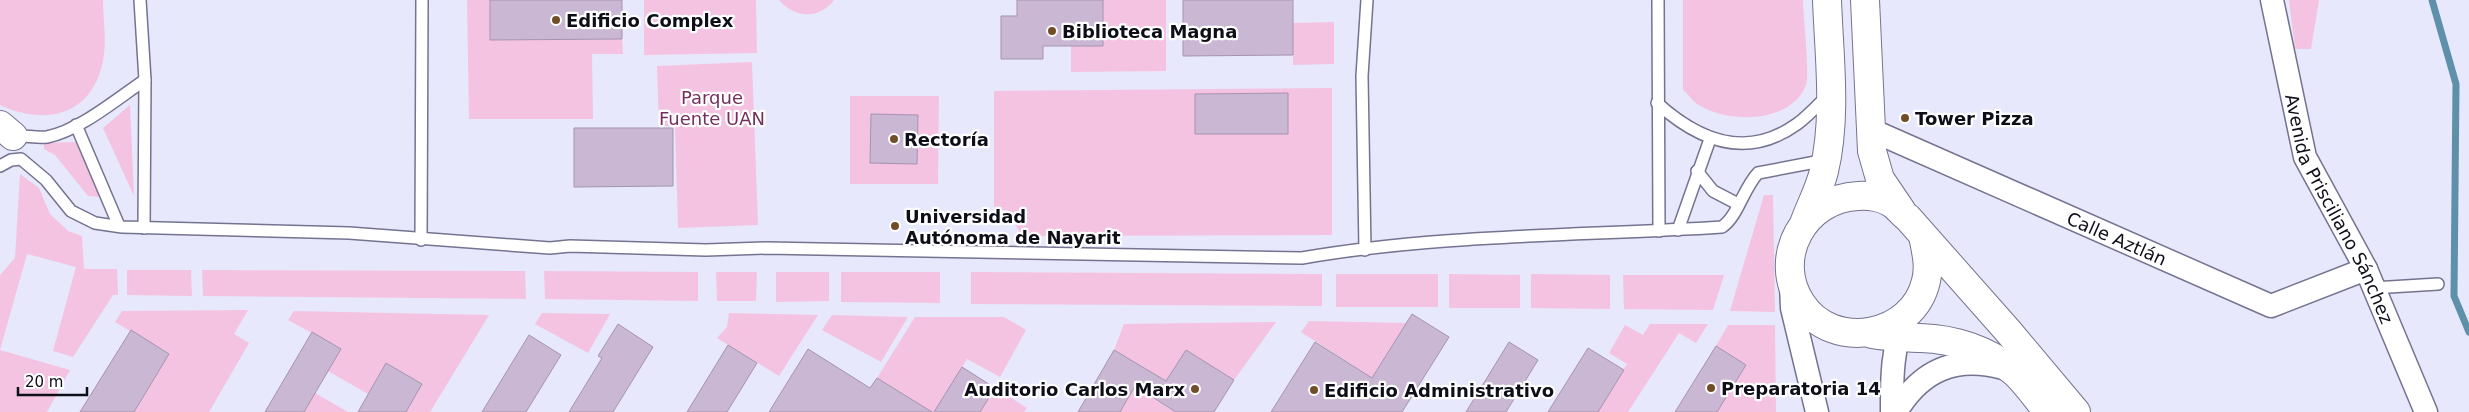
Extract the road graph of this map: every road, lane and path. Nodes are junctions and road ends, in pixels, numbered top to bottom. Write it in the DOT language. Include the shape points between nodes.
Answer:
graph roads {
  1 [pos="140,0"];
  2 [pos="422,0"];
  3 [pos="1366,0"];
  4 [pos="1658,0"];
  5 [pos="1827,0"];
  6 [pos="1865,0"];
  7 [pos="2272,0"];
  8 [pos="144,80"];
  9 [pos="1831,92"];
  10 [pos="1657,103"];
  11 [pos="76,125"];
  12 [pos="1870,129"];
  13 [pos="4,133"];
  14 [pos="1710,139"];
  15 [pos="1826,160"];
  16 [pos="0,166"];
  17 [pos="1698,171"];
  18 [pos="1738,204"];
  19 [pos="1905,216"];
  20 [pos="1805,221"];
  21 [pos="119,226"];
  22 [pos="144,228"];
  23 [pos="1659,230"];
  24 [pos="1678,230"];
  25 [pos="1923,236"];
  26 [pos="421,240"];
  27 [pos="1365,250"];
  28 [pos="1790,267"];
  29 [pos="2370,278"];
  30 [pos="2438,284"];
  31 [pos="1917,303"];
  32 [pos="1868,334"];
  33 [pos="1898,339"];
  34 [pos="2014,372"];
  35 [pos="1817,412"];
  36 [pos="1892,412"];
  37 [pos="1896,412"];
  38 [pos="2048,412"];
  39 [pos="2076,412"];
  40 [pos="2426,412"];
  1 -- 8 [label="lane"];
  2 -- 26 [label="lane"];
  3 -- 27 [label="lane" via="1362,76"];
  4 -- 10 [label="lane"];
  5 -- 9 [label="main road"];
  6 -- 12 [label="main road"];
  7 -- 29 [label="street, Avenida Prisciliano Sánchez" via="2305,157"];
  8 -- 11 [label="lane"];
  8 -- 22 [label="lane"];
  9 -- 14 [label="lane" via="1799,123 1778,136 1752,143"];
  9 -- 15 [label="main road"];
  10 -- 14 [label="lane" via="1674,118"];
  10 -- 23 [label="lane"];
  11 -- 13 [label="lane" via="50,136 33,138"];
  11 -- 21 [label="lane"];
  12 -- 19 [label="main road" via="1880,179"];
  12 -- 29 [label="street, Calle Aztlán" via="2271,306"];
  14 -- 17 [label="lane"];
  15 -- 18 [label="lane" via="1758,173"];
  15 -- 20 [label="main road"];
  16 -- 21 [label="lane" via="21,159 46,180 71,211 95,223"];
  17 -- 18 [label="lane" via="1713,191"];
  17 -- 24 [label="lane"];
  18 -- 24 [label="lane" via="1730,222 1722,228"];
  19 -- 20 [label="main road" via="1891,203 1868,195 1845,196 1823,205"];
  19 -- 25 [label="main road"];
  20 -- 28 [label="main road" via="1793,242"];
  21 -- 22 [label="lane"];
  22 -- 26 [label="lane" via="349,233"];
  23 -- 24 [label="lane"];
  23 -- 27 [label="lane" via="1508,237"];
  25 -- 31 [label="main road" via="1928,259 1926,282"];
  25 -- 39 [label="main road"];
  26 -- 27 [label="lane" via="550,248 826,249 1302,258"];
  28 -- 32 [label="main road" via="1793,286 1801,304 1814,318 1849,334"];
  28 -- 35 [label="street" via="1792,308"];
  29 -- 30 [label="lane"];
  29 -- 40 [label="street, Avenida Prisciliano Sánchez"];
  31 -- 32 [label="main road" via="1896,324"];
  31 -- 33 [label="street"];
  32 -- 33 [label="main road"];
  33 -- 34 [label="main road" via="1922,338 1964,345 1983,351"];
  33 -- 36 [label="street"];
  34 -- 37 [label="street" via="1984,363 1945,367 1923,380"];
  34 -- 38 [label="main road"];
}
